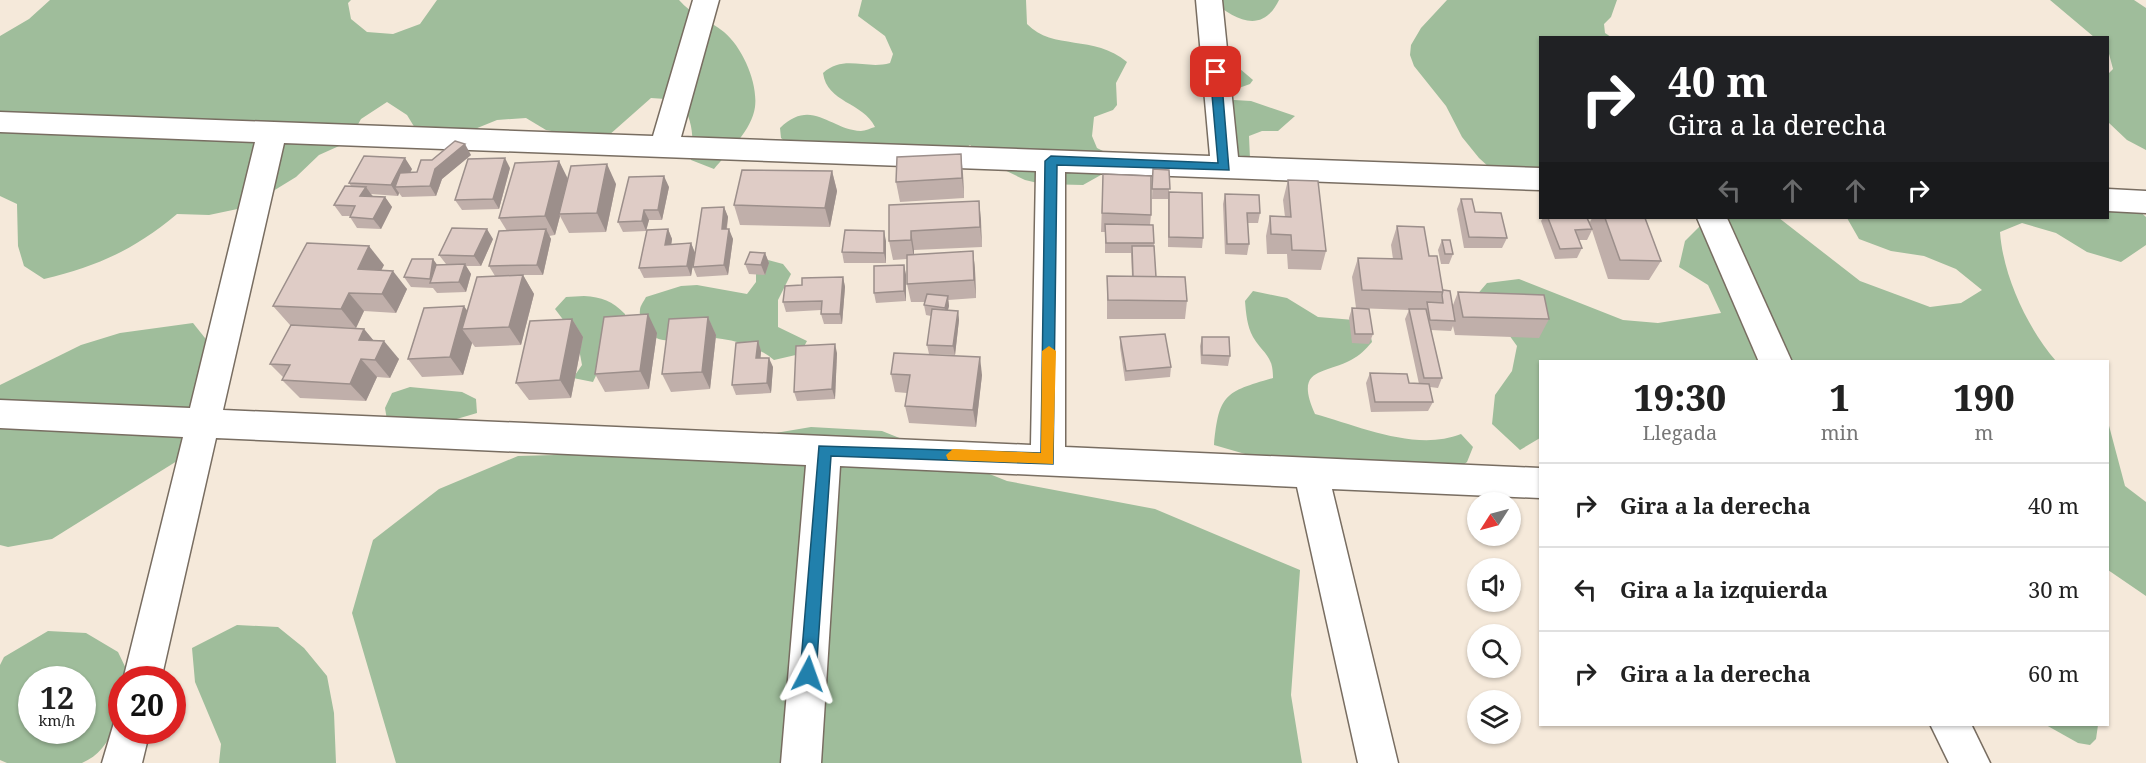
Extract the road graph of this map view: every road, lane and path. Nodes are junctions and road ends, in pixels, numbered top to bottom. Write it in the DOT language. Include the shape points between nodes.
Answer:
graph roads {
  1 [pos="706,0"];
  2 [pos="1209,0"];
  3 [pos="0,122"];
  4 [pos="272,132"];
  5 [pos="664,147"];
  6 [pos="1051,161"];
  7 [pos="1225,167"];
  8 [pos="1539,179"];
  9 [pos="2109,200"];
  10 [pos="2146,202"];
  11 [pos="1712,219"];
  12 [pos="1775,360"];
  13 [pos="0,414"];
  14 [pos="202,422"];
  15 [pos="824,450"];
  16 [pos="1048,460"];
  17 [pos="1311,472"];
  18 [pos="1539,483"];
  19 [pos="145,666"];
  20 [pos="1951,726"];
  21 [pos="127,744"];
  22 [pos="122,763"];
  23 [pos="801,763"];
  24 [pos="1378,763"];
  25 [pos="1970,763"];
  1 -- 5 [label="street"];
  2 -- 7 [label="street"];
  3 -- 4 [label="street"];
  4 -- 5 [label="street"];
  4 -- 14 [label="street"];
  5 -- 6 [label="street"];
  6 -- 7 [label="street"];
  6 -- 16 [label="street"];
  7 -- 8 [label="street"];
  9 -- 10 [label="street"];
  11 -- 12 [label="street"];
  13 -- 14 [label="street"];
  14 -- 15 [label="street"];
  14 -- 19 [label="street"];
  15 -- 16 [label="street"];
  15 -- 23 [label="street"];
  16 -- 17 [label="street"];
  17 -- 18 [label="street"];
  17 -- 24 [label="street"];
  20 -- 25 [label="street"];
  21 -- 22 [label="street"];
}
